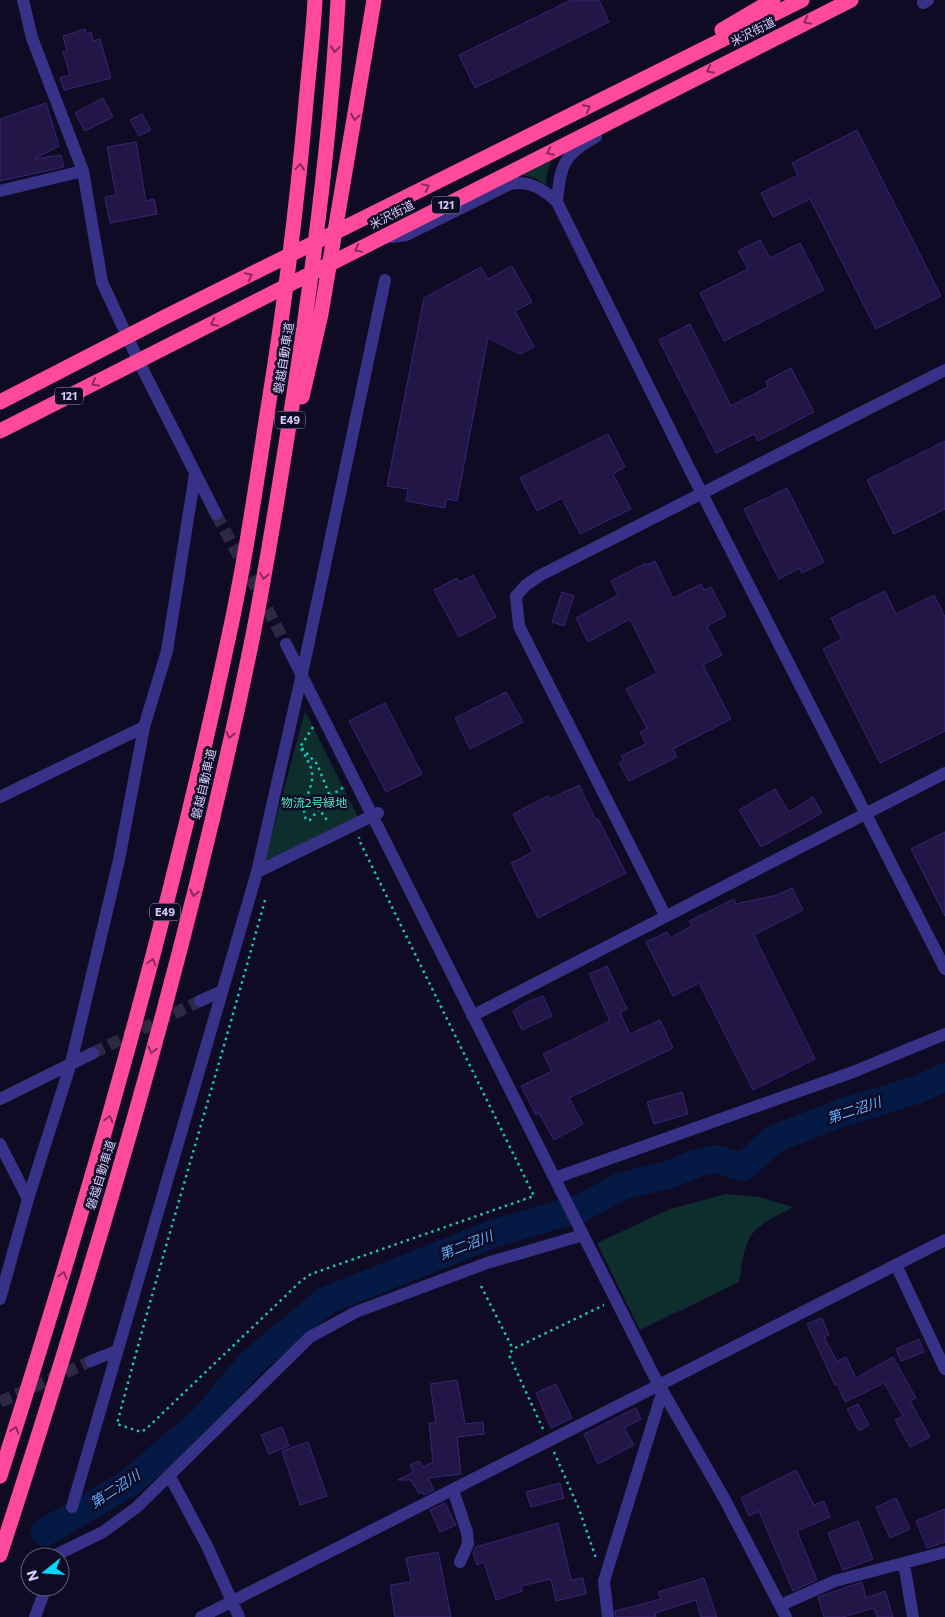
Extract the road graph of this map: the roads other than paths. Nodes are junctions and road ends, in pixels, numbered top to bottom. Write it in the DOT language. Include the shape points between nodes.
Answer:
graph roads {
  1 [pos="23,0"];
  2 [pos="338,0"];
  3 [pos="374,0"];
  4 [pos="773,0"];
  5 [pos="802,0"];
  6 [pos="851,0"];
  7 [pos="314,5"];
  8 [pos="620,91"];
  9 [pos="616,120"];
  10 [pos="83,171"];
  11 [pos="0,191"];
  12 [pos="557,202"];
  13 [pos="386,235"];
  14 [pos="384,280"];
  15 [pos="314,313"];
  16 [pos="127,336"];
  17 [pos="138,362"];
  18 [pos="945,370"];
  19 [pos="0,402"];
  20 [pos="0,430"];
  21 [pos="195,474"];
  22 [pos="702,494"];
  23 [pos="216,514"];
  24 [pos="286,644"];
  25 [pos="302,675"];
  26 [pos="144,727"];
  27 [pos="945,773"];
  28 [pos="0,797"];
  29 [pos="865,813"];
  30 [pos="371,816"];
  31 [pos="257,872"];
  32 [pos="665,916"];
  33 [pos="945,969"];
  34 [pos="222,991"];
  35 [pos="200,1001"];
  36 [pos="472,1016"];
  37 [pos="945,1034"];
  38 [pos="93,1053"];
  39 [pos="71,1063"];
  40 [pos="0,1099"];
  41 [pos="0,1144"];
  42 [pos="555,1178"];
  43 [pos="28,1198"];
  44 [pos="581,1231"];
  45 [pos="945,1240"];
  46 [pos="896,1265"];
  47 [pos="0,1299"];
  48 [pos="116,1351"];
  49 [pos="91,1361"];
  50 [pos="945,1369"];
  51 [pos="660,1389"];
  52 [pos="169,1474"];
  53 [pos="0,1476"];
  54 [pos="453,1490"];
  55 [pos="72,1507"];
  56 [pos="70,1548"];
  57 [pos="945,1552"];
  58 [pos="0,1555"];
  59 [pos="460,1562"];
  60 [pos="904,1564"];
  61 [pos="42,1597"];
  62 [pos="232,1602"];
  63 [pos="784,1611"];
  64 [pos="35,1617"];
  65 [pos="202,1617"];
  66 [pos="239,1617"];
  67 [pos="608,1617"];
  68 [pos="913,1617"];
  1 -- 10 [label="street" via="32,38"];
  2 -- 15 [label="highway, 磐越自動車道 / E49, one-way" via="320,202"];
  3 -- 15 [label="highway, one-way" via="342,195"];
  4 -- 8 [label="highway" via="648,70"];
  5 -- 8 [label="highway, 米沢街道 / 121"];
  6 -- 9 [label="highway, 米沢街道 / 121, one-way"];
  53 -- 7 [label="highway, 磐越自動車道 / E49, one-way" via="103,1138 175,876 229,637 280,335 296,216"];
  16 -- 8 [label="highway, 米沢街道 / 121, one-way"];
  9 -- 12 [label="street" via="606,132 581,145 565,160 558,182"];
  9 -- 13 [label="highway, 米沢街道 / 121, one-way"];
  10 -- 11 [label="street"];
  10 -- 16 [label="street" via="102,282"];
  12 -- 13 [label="street" via="529,185 510,184 406,236"];
  12 -- 22 [label="street"];
  13 -- 17 [label="highway, 米沢街道 / 121, one-way"];
  14 -- 25 [label="street"];
  15 -- 58 [label="highway, 磐越自動車道 / E49, one-way" via="250,646 176,966 67,1345"];
  16 -- 17 [label="street"];
  16 -- 19 [label="highway, 米沢街道 / 121"];
  17 -- 20 [label="highway, 米沢街道 / 121, one-way"];
  17 -- 21 [label="street"];
  18 -- 22 [label="street"];
  21 -- 23 [label="street"];
  21 -- 26 [label="street" via="167,651"];
  22 -- 29 [label="street"];
  22 -- 32 [label="street" via="539,576 520,591 516,604 519,626"];
  24 -- 25 [label="street"];
  25 -- 30 [label="street"];
  25 -- 31 [label="street"];
  26 -- 28 [label="street"];
  26 -- 39 [label="street" via="119,860"];
  27 -- 29 [label="street"];
  29 -- 32 [label="street"];
  29 -- 33 [label="street"];
  30 -- 31 [label="street"];
  30 -- 36 [label="street"];
  31 -- 34 [label="street"];
  32 -- 36 [label="street"];
  34 -- 35 [label="street"];
  34 -- 48 [label="street"];
  36 -- 42 [label="street"];
  37 -- 42 [label="street" via="853,1072"];
  38 -- 39 [label="street"];
  39 -- 40 [label="street"];
  39 -- 43 [label="street"];
  41 -- 43 [label="street"];
  42 -- 44 [label="street"];
  43 -- 47 [label="street"];
  44 -- 51 [label="street"];
  44 -- 52 [label="street" via="356,1312 310,1336"];
  45 -- 46 [label="street"];
  46 -- 50 [label="street"];
  46 -- 51 [label="street"];
  48 -- 49 [label="street"];
  48 -- 55 [label="street"];
  51 -- 54 [label="street"];
  51 -- 63 [label="street" via="724,1498"];
  51 -- 67 [label="street" via="604,1581"];
  52 -- 56 [label="street" via="152,1494 103,1532"];
  52 -- 62 [label="street"];
  54 -- 59 [label="street" via="467,1532 468,1544"];
  54 -- 62 [label="street"];
  57 -- 60 [label="street"];
  60 -- 63 [label="street" via="836,1582"];
  60 -- 68 [label="street"];
  61 -- 64 [label="street"];
  62 -- 65 [label="street"];
  62 -- 66 [label="street"];
}
